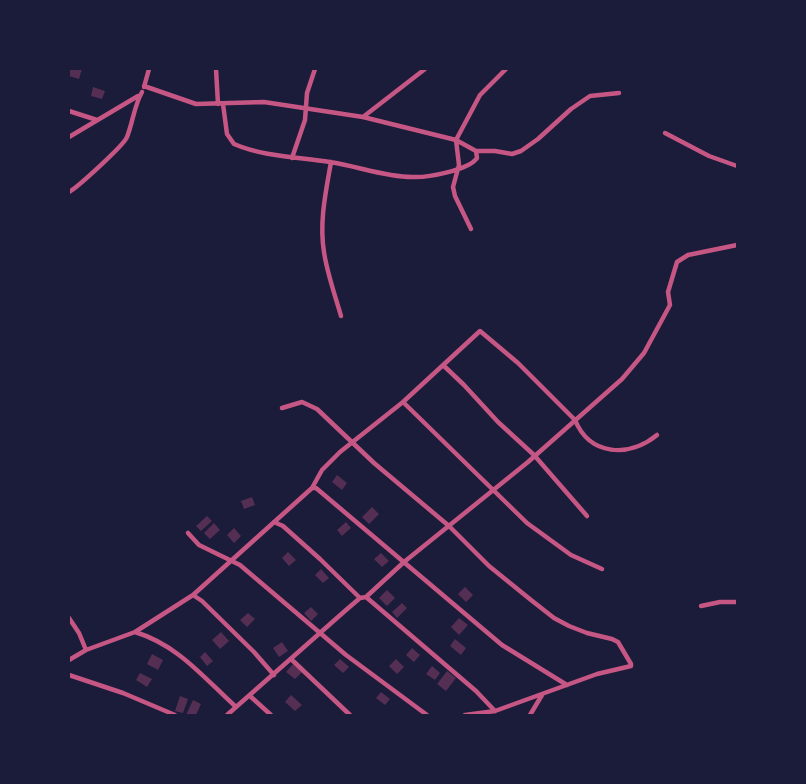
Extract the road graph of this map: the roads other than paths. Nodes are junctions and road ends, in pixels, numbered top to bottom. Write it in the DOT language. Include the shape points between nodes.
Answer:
graph roads {
  1 [pos="149,69"];
  2 [pos="216,69"];
  3 [pos="315,69"];
  4 [pos="424,69"];
  5 [pos="506,69"];
  6 [pos="144,86"];
  7 [pos="142,92"];
  8 [pos="619,93"];
  9 [pos="220,104"];
  10 [pos="306,108"];
  11 [pos="69,111"];
  12 [pos="363,117"];
  13 [pos="97,120"];
  14 [pos="665,133"];
  15 [pos="69,137"];
  16 [pos="456,140"];
  17 [pos="476,151"];
  18 [pos="292,158"];
  19 [pos="331,162"];
  20 [pos="737,166"];
  21 [pos="457,171"];
  22 [pos="69,192"];
  23 [pos="471,230"];
  24 [pos="737,245"];
  25 [pos="341,316"];
  26 [pos="443,366"];
  27 [pos="403,402"];
  28 [pos="282,408"];
  29 [pos="574,420"];
  30 [pos="657,435"];
  31 [pos="352,441"];
  32 [pos="534,455"];
  33 [pos="312,488"];
  34 [pos="493,490"];
  35 [pos="587,516"];
  36 [pos="274,522"];
  37 [pos="449,526"];
  38 [pos="188,533"];
  39 [pos="231,561"];
  40 [pos="404,562"];
  41 [pos="602,568"];
  42 [pos="193,596"];
  43 [pos="366,597"];
  44 [pos="360,598"];
  45 [pos="737,602"];
  46 [pos="701,606"];
  47 [pos="69,618"];
  48 [pos="135,632"];
  49 [pos="320,633"];
  50 [pos="86,650"];
  51 [pos="291,659"];
  52 [pos="69,660"];
  53 [pos="69,675"];
  54 [pos="274,675"];
  55 [pos="567,685"];
  56 [pos="542,695"];
  57 [pos="250,696"];
  58 [pos="236,708"];
  59 [pos="495,711"];
  60 [pos="175,715"];
  61 [pos="227,715"];
  62 [pos="271,715"];
  63 [pos="350,715"];
  64 [pos="428,715"];
  65 [pos="465,715"];
  66 [pos="530,715"];
  1 -- 6 [label="street"];
  2 -- 9 [label="street"];
  3 -- 10 [label="street"];
  4 -- 12 [label="street"];
  5 -- 16 [label="street" via="480,96"];
  6 -- 7 [label="street"];
  6 -- 9 [label="street" via="196,104"];
  7 -- 13 [label="street"];
  7 -- 22 [label="street" via="126,140"];
  8 -- 17 [label="street" via="590,96 517,153"];
  9 -- 10 [label="street" via="249,101"];
  9 -- 18 [label="street" via="227,134 234,144"];
  10 -- 12 [label="street"];
  10 -- 18 [label="street"];
  11 -- 13 [label="street"];
  12 -- 16 [label="street"];
  13 -- 15 [label="street"];
  14 -- 20 [label="street"];
  16 -- 17 [label="street"];
  16 -- 21 [label="street"];
  17 -- 21 [label="street" via="474,163"];
  18 -- 19 [label="street"];
  19 -- 21 [label="street" via="412,177"];
  19 -- 25 [label="street" via="322,237"];
  21 -- 23 [label="street" via="455,196"];
  24 -- 29 [label="street" via="688,255 677,262 668,292 670,305 644,353 622,379"];
  26 -- 27 [label="street"];
  26 -- 29 [label="street" via="480,331"];
  26 -- 32 [label="street"];
  27 -- 31 [label="street"];
  27 -- 34 [label="street"];
  28 -- 31 [label="street" via="302,402 309,404"];
  29 -- 30 [label="street" via="586,437 614,452 635,447"];
  29 -- 32 [label="street"];
  31 -- 33 [label="street" via="322,470"];
  31 -- 37 [label="street"];
  32 -- 34 [label="street"];
  32 -- 35 [label="street"];
  33 -- 36 [label="street"];
  33 -- 40 [label="street"];
  34 -- 37 [label="street"];
  34 -- 41 [label="street" via="555,545"];
  36 -- 39 [label="street"];
  36 -- 44 [label="street" via="332,569"];
  37 -- 40 [label="street"];
  37 -- 55 [label="street" via="489,566 554,618 618,642 631,663 628,668 606,671"];
  38 -- 39 [label="street" via="199,545"];
  39 -- 42 [label="street"];
  39 -- 49 [label="street" via="247,570"];
  40 -- 43 [label="street"];
  40 -- 55 [label="street" via="502,645"];
  42 -- 48 [label="street"];
  42 -- 54 [label="street" via="202,600"];
  43 -- 44 [label="street"];
  43 -- 59 [label="street"];
  44 -- 49 [label="street"];
  45 -- 46 [label="street"];
  47 -- 50 [label="street"];
  48 -- 50 [label="street"];
  48 -- 58 [label="street" via="152,637 187,660"];
  49 -- 51 [label="street"];
  49 -- 64 [label="street"];
  50 -- 52 [label="street"];
  51 -- 54 [label="street"];
  51 -- 63 [label="street"];
  53 -- 60 [label="street"];
  54 -- 57 [label="street"];
  55 -- 56 [label="street"];
  56 -- 59 [label="street"];
  56 -- 66 [label="street"];
  57 -- 58 [label="street"];
  57 -- 62 [label="street"];
  58 -- 61 [label="street"];
  59 -- 65 [label="street"];
}
